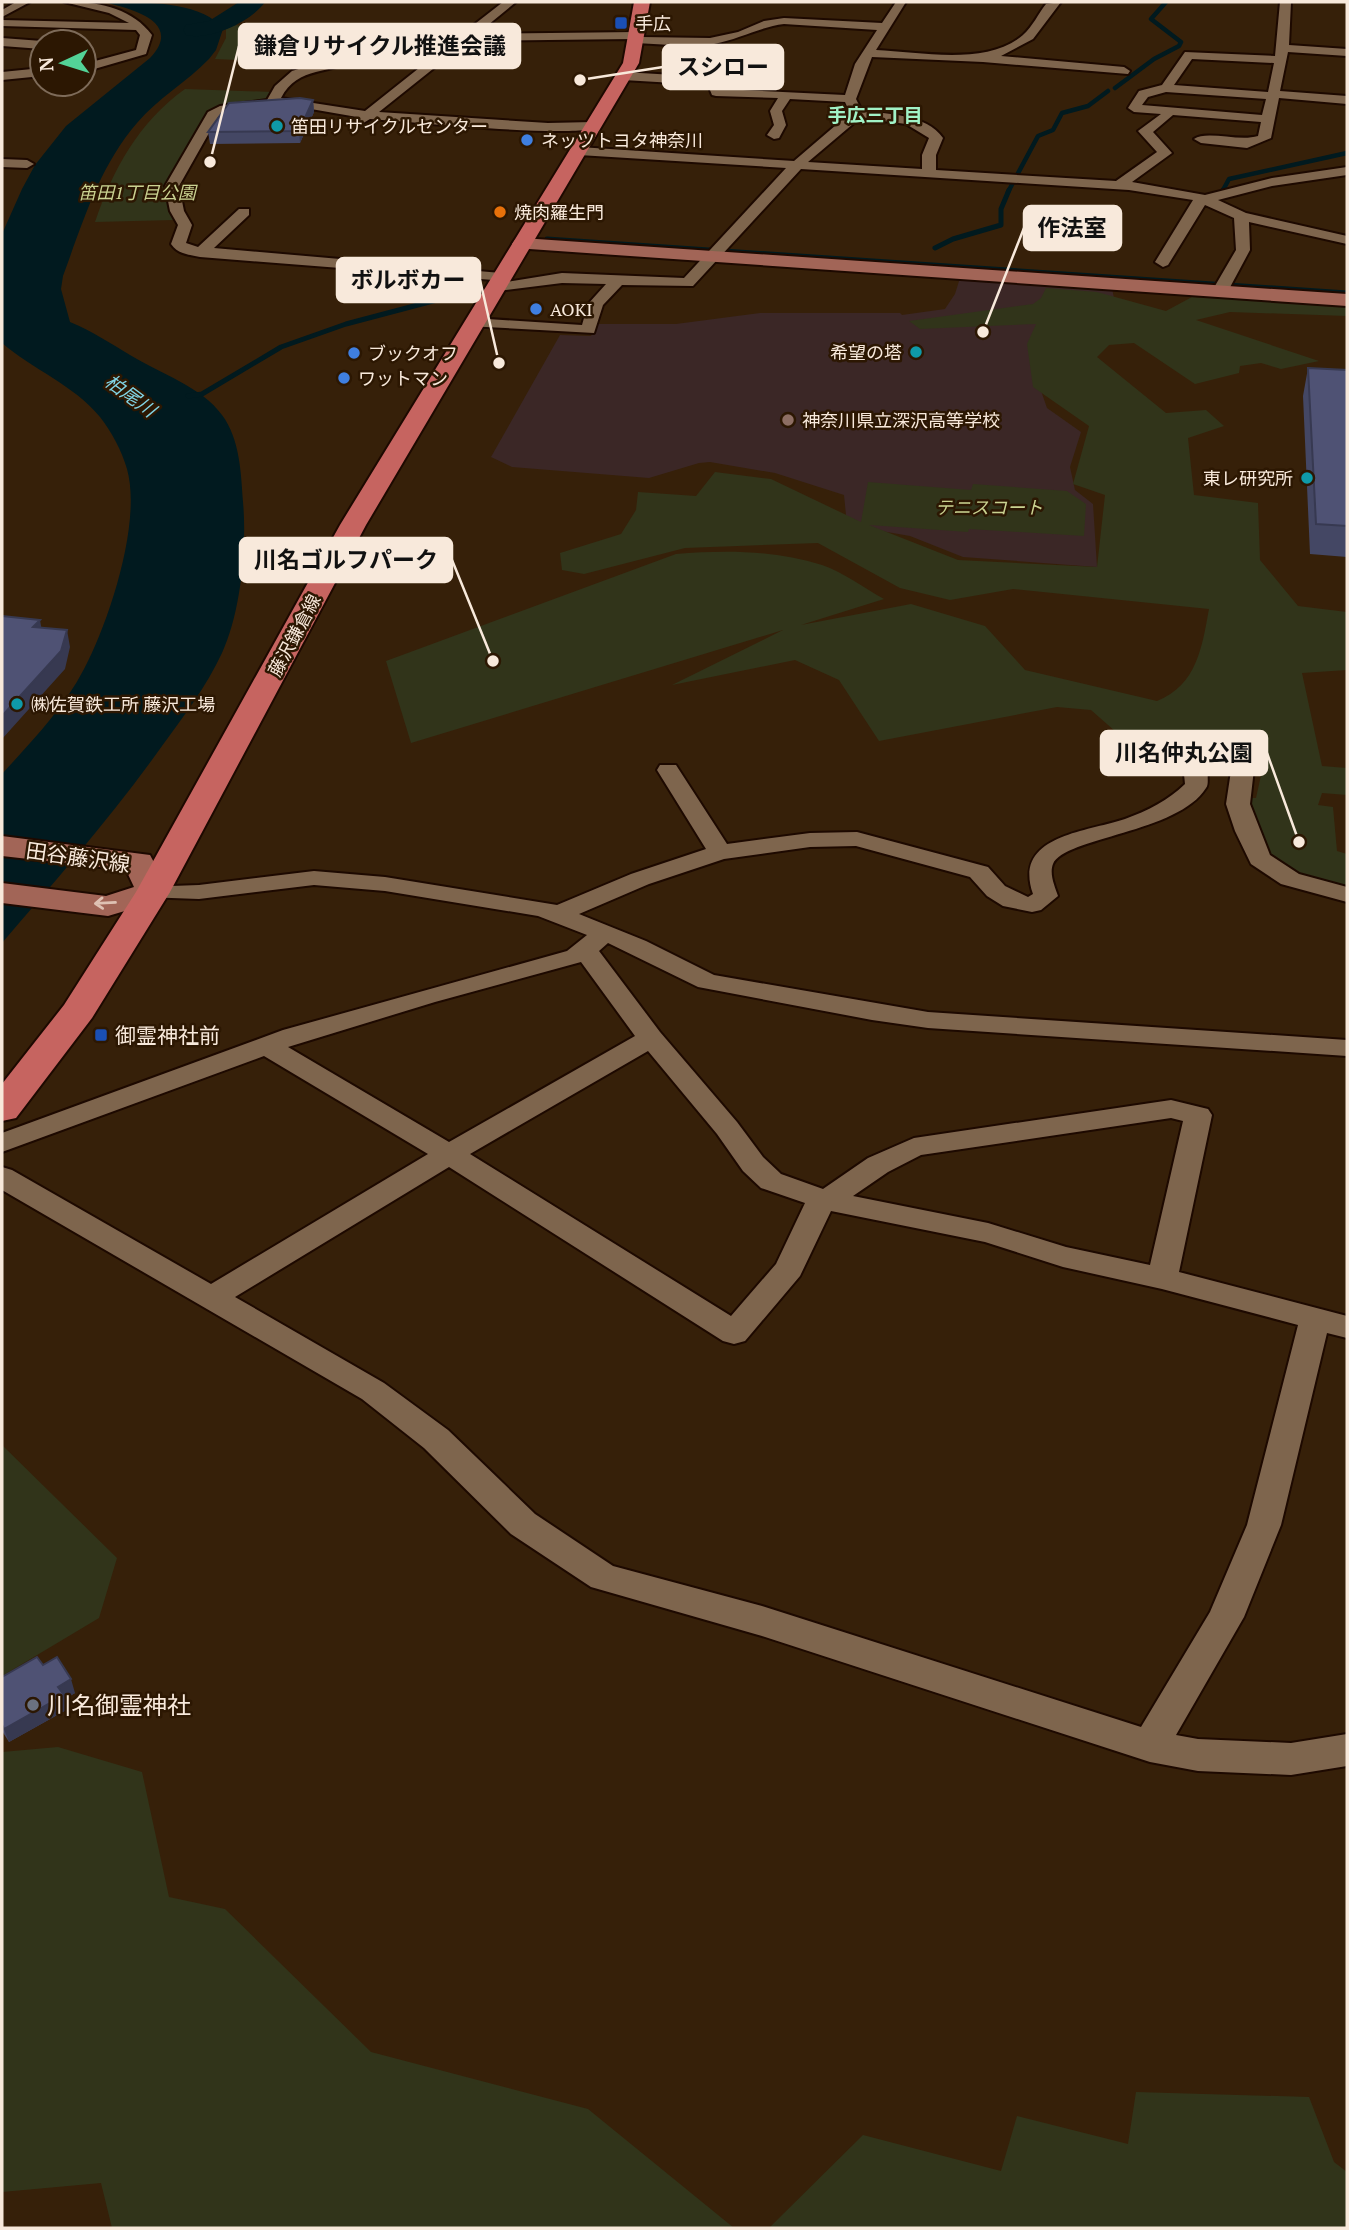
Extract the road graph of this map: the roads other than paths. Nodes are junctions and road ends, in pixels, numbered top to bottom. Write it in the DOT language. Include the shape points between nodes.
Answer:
graph roads {
  1 [pos="24,2"];
  2 [pos="70,2"];
  3 [pos="509,2"];
  4 [pos="642,2"];
  5 [pos="901,2"];
  6 [pos="1056,2"];
  7 [pos="1286,2"];
  8 [pos="5,10"];
  9 [pos="2,23"];
  10 [pos="141,27"];
  11 [pos="885,27"];
  12 [pos="465,37"];
  13 [pos="636,37"];
  14 [pos="2,42"];
  15 [pos="28,44"];
  16 [pos="98,48"];
  17 [pos="140,52"];
  18 [pos="869,53"];
  19 [pos="1347,53"];
  20 [pos="1282,54"];
  21 [pos="983,58"];
  22 [pos="98,64"];
  23 [pos="1124,71"];
  24 [pos="28,73"];
  25 [pos="2,76"];
  26 [pos="623,76"];
  27 [pos="1166,88"];
  28 [pos="786,95"];
  29 [pos="1272,95"];
  30 [pos="850,99"];
  31 [pos="1347,100"];
  32 [pos="273,101"];
  33 [pos="1169,112"];
  34 [pos="857,114"];
  35 [pos="363,119"];
  36 [pos="1266,119"];
  37 [pos="593,127"];
  38 [pos="774,135"];
  39 [pos="1201,139"];
  40 [pos="579,152"];
  41 [pos="2,163"];
  42 [pos="27,164"];
  43 [pos="797,164"];
  44 [pos="1346,172"];
  45 [pos="929,173"];
  46 [pos="1119,185"];
  47 [pos="1205,199"];
  48 [pos="244,212"];
  49 [pos="1241,216"];
  50 [pos="1334,222"];
  51 [pos="1294,229"];
  52 [pos="1347,240"];
  53 [pos="522,244"];
  54 [pos="200,253"];
  55 [pos="715,256"];
  56 [pos="1163,262"];
  57 [pos="618,280"];
  58 [pos="497,284"];
  59 [pos="1220,290"];
  60 [pos="1347,300"];
  61 [pos="473,323"];
  62 [pos="668,770"];
  63 [pos="2,846"];
  64 [pos="720,852"];
  65 [pos="153,892"];
  66 [pos="2,894"];
  67 [pos="1347,895"];
  68 [pos="558,914"];
  69 [pos="596,942"];
  70 [pos="651,1038"];
  71 [pos="267,1046"];
  72 [pos="1347,1048"];
  73 [pos="2,1109"];
  74 [pos="2,1143"];
  75 [pos="449,1154"];
  76 [pos="2,1177"];
  77 [pos="828,1201"];
  78 [pos="1162,1278"];
  79 [pos="212,1297"];
  80 [pos="1331,1323"];
  81 [pos="1150,1746"];
  82 [pos="1347,1750"];
  1 -- 8 [label="street"];
  2 -- 10 [label="street" via="123,15"];
  3 -- 12 [label="street"];
  4 -- 13 [label="main road, 藤沢鎌倉線"];
  5 -- 11 [label="street"];
  6 -- 21 [label="street" via="1047,7 1031,35"];
  7 -- 20 [label="street"];
  9 -- 10 [label="street"];
  10 -- 17 [label="street" via="146,35"];
  11 -- 13 [label="street" via="784,21 710,41"];
  11 -- 18 [label="street"];
  12 -- 13 [label="street"];
  12 -- 32 [label="street" via="373,39 355,56 302,70 277,88"];
  12 -- 35 [label="street"];
  13 -- 26 [label="main road, 藤沢鎌倉線"];
  14 -- 15 [label="street"];
  16 -- 17 [label="street"];
  17 -- 22 [label="street"];
  18 -- 21 [label="street"];
  18 -- 30 [label="street"];
  19 -- 20 [label="street"];
  20 -- 27 [label="street" via="1189,55"];
  20 -- 29 [label="street"];
  21 -- 23 [label="street"];
  24 -- 25 [label="street"];
  26 -- 28 [label="street" via="709,81 716,83 716,92"];
  26 -- 37 [label="main road, 藤沢鎌倉線"];
  27 -- 29 [label="street"];
  27 -- 33 [label="street" via="1143,94 1134,108"];
  28 -- 30 [label="street"];
  28 -- 38 [label="street" via="776,111 780,125"];
  29 -- 31 [label="street"];
  29 -- 36 [label="street"];
  30 -- 34 [label="street"];
  32 -- 35 [label="street" via="329,106"];
  32 -- 54 [label="street" via="213,115 172,186 185,225 178,244"];
  33 -- 36 [label="street"];
  33 -- 46 [label="street" via="1145,131 1165,153"];
  34 -- 43 [label="street"];
  34 -- 45 [label="street" via="909,121 934,135"];
  35 -- 37 [label="street"];
  36 -- 39 [label="street" via="1264,138 1247,144"];
  37 -- 40 [label="main road, 藤沢鎌倉線"];
  40 -- 43 [label="street"];
  40 -- 53 [label="main road, 藤沢鎌倉線"];
  41 -- 42 [label="street"];
  43 -- 45 [label="street"];
  43 -- 55 [label="street"];
  44 -- 47 [label="street" via="1272,182"];
  45 -- 46 [label="street"];
  46 -- 47 [label="street"];
  47 -- 49 [label="street"];
  47 -- 56 [label="street" via="1198,203"];
  48 -- 54 [label="street"];
  49 -- 51 [label="street"];
  49 -- 59 [label="street" via="1243,250"];
  50 -- 51 [label="street"];
  51 -- 52 [label="street"];
  53 -- 55 [label="street"];
  53 -- 58 [label="main road, 藤沢鎌倉線"];
  54 -- 58 [label="street"];
  55 -- 57 [label="street" via="688,283"];
  55 -- 59 [label="street"];
  57 -- 58 [label="street" via="562,278"];
  57 -- 61 [label="street" via="596,304 588,330"];
  58 -- 61 [label="main road, 藤沢鎌倉線"];
  59 -- 60 [label="street"];
  61 -- 65 [label="main road, 藤沢鎌倉線" via="353,525"];
  62 -- 64 [label="street"];
  63 -- 65 [label="street, 田谷藤沢線" via="138,862"];
  64 -- 67 [label="street" via="857,839 979,872 1012,901 1032,905 1046,896 1039,876 1043,860 1059,848 1140,822 1188,796 1197,785 1195,774 1206,762 1219,759 1236,761 1243,769 1238,804 1260,859 1290,879"];
  64 -- 68 [label="street"];
  65 -- 66 [label="street, 田谷藤沢線, one-way" via="108,906"];
  65 -- 68 [label="street" via="199,892 314,878 385,884"];
  65 -- 73 [label="main road, 藤沢鎌倉線" via="79,1010"];
  68 -- 69 [label="street"];
  69 -- 70 [label="street"];
  69 -- 71 [label="street" via="576,956 316,1028"];
  69 -- 72 [label="street" via="637,946 707,981 928,1020"];
  70 -- 75 [label="street"];
  70 -- 77 [label="street" via="752,1164 771,1181"];
  71 -- 74 [label="street"];
  71 -- 75 [label="street"];
  75 -- 77 [label="street" via="734,1333 789,1269 817,1207"];
  75 -- 79 [label="street"];
  76 -- 79 [label="street"];
  77 -- 78 [label="street" via="988,1233 1063,1257"];
  77 -- 78 [label="street" via="878,1165 914,1147 1171,1109 1198,1115"];
  78 -- 80 [label="street"];
  79 -- 81 [label="street" via="373,1391 436,1439 523,1524 603,1577 762,1621"];
  80 -- 81 [label="street" via="1264,1525 1226,1617"];
  81 -- 82 [label="street" via="1198,1755 1291,1759"];
}
